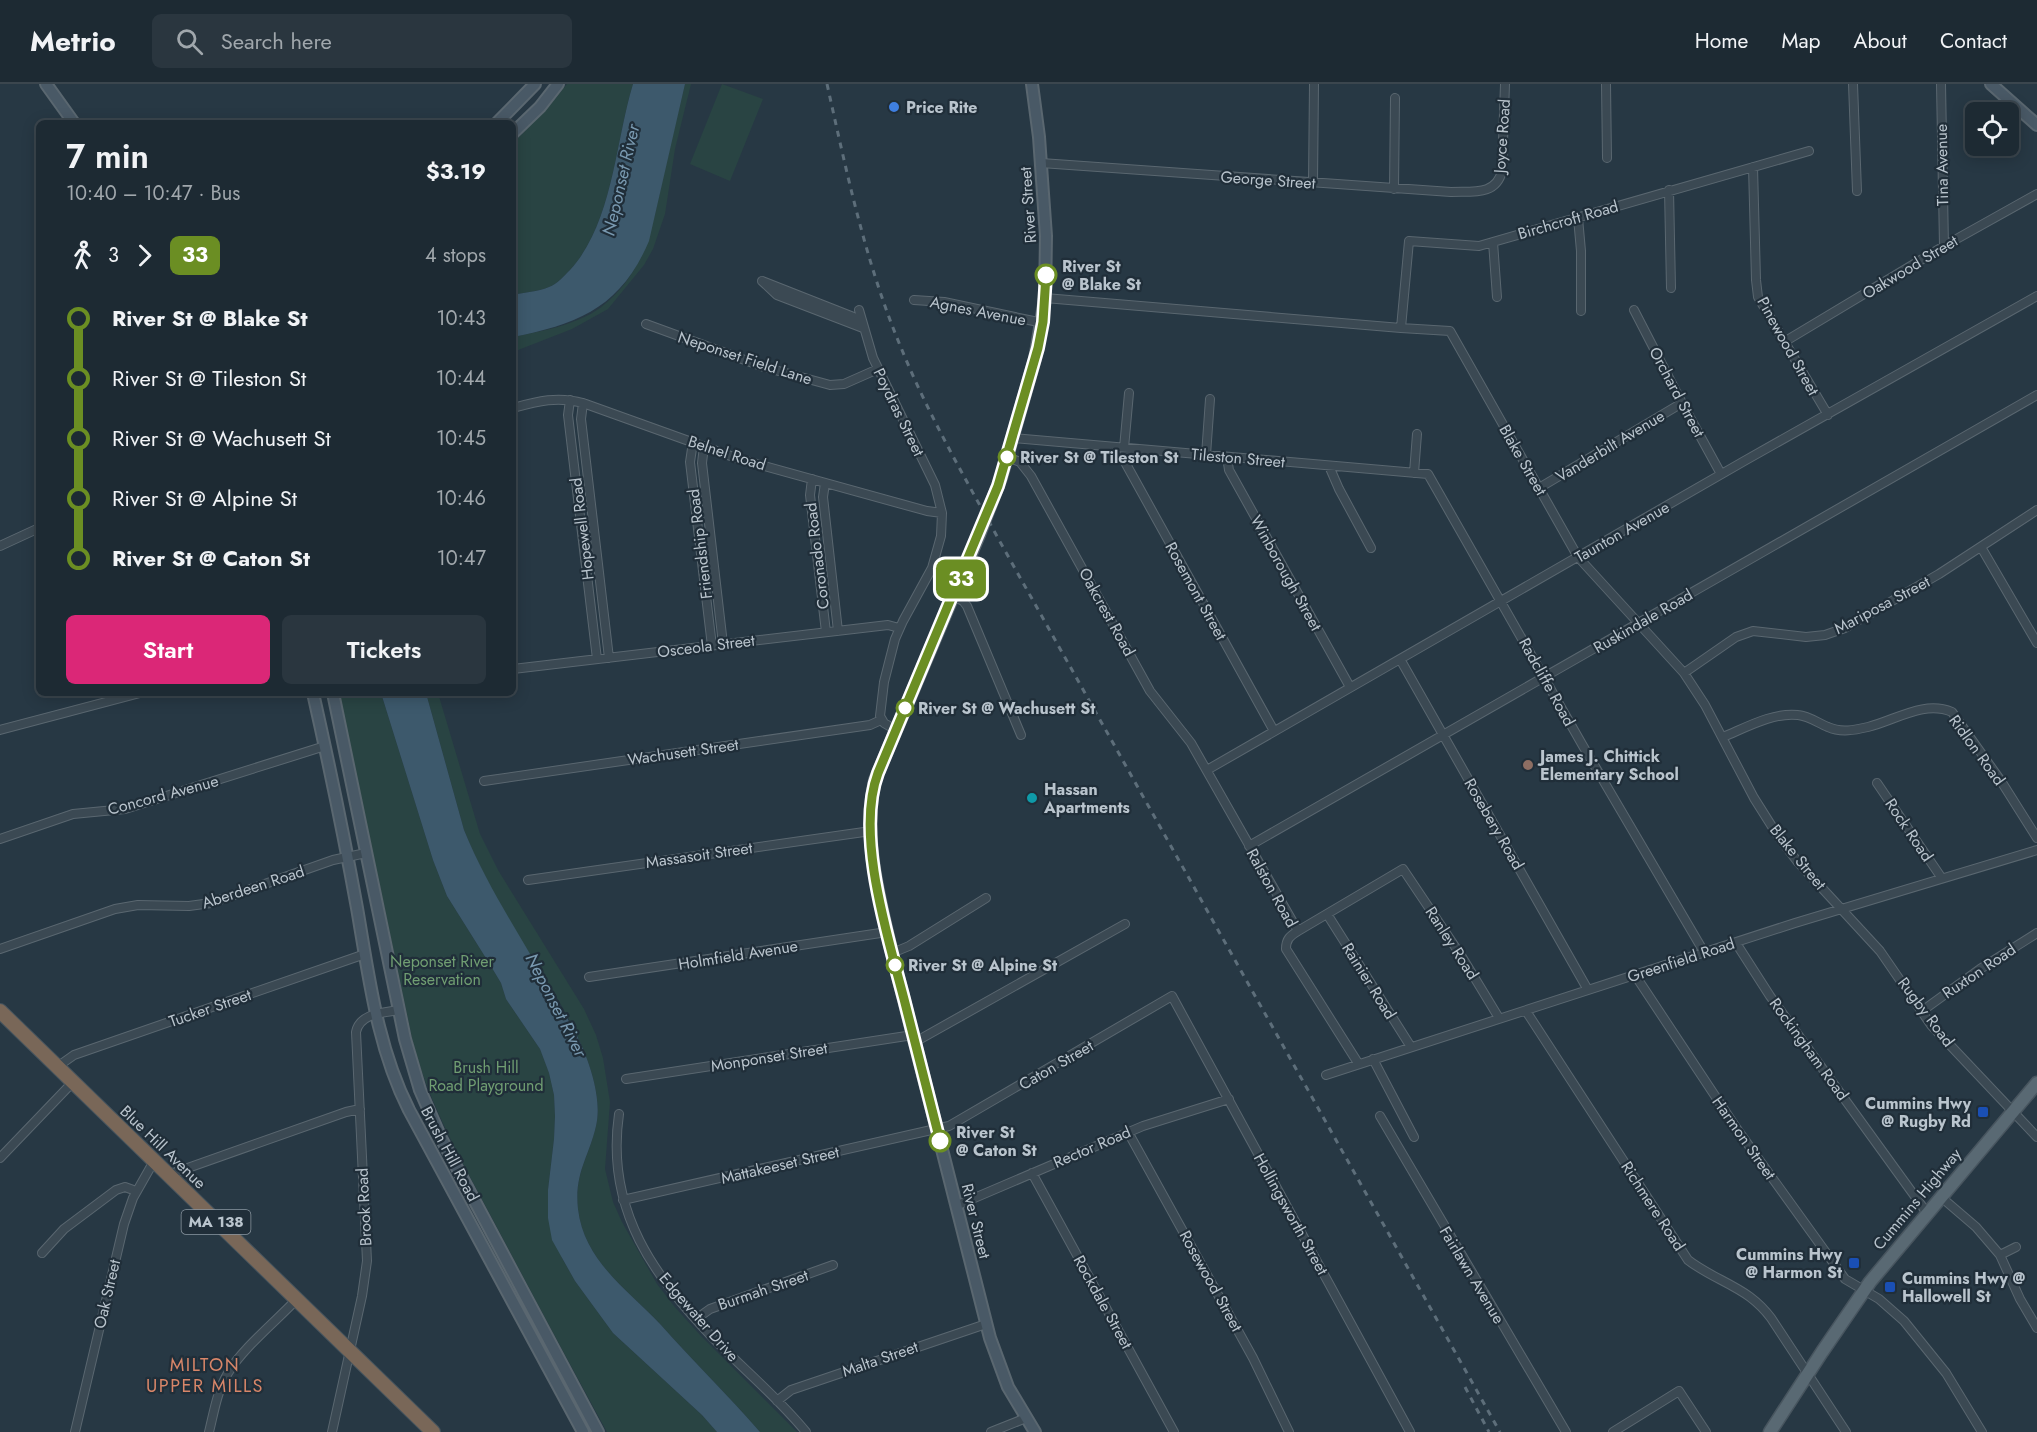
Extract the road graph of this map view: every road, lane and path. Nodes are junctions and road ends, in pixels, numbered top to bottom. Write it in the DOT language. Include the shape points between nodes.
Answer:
graph roads {
  1 [pos="46,84"];
  2 [pos="558,84"];
  3 [pos="1032,84"];
  4 [pos="1314,84"];
  5 [pos="1505,84"];
  6 [pos="1606,84"];
  7 [pos="1853,84"];
  8 [pos="1941,84"];
  9 [pos="1991,84"];
  10 [pos="534,86"];
  11 [pos="1395,98"];
  12 [pos="546,99"];
  13 [pos="72,120"];
  14 [pos="500,120"];
  15 [pos="2037,125"];
  16 [pos="516,130"];
  17 [pos="1809,151"];
  18 [pos="1607,158"];
  19 [pos="1041,163"];
  20 [pos="1753,167"];
  21 [pos="1313,182"];
  22 [pos="1495,186"];
  23 [pos="1394,189"];
  24 [pos="1669,190"];
  25 [pos="1857,192"];
  26 [pos="2037,194"];
  27 [pos="1578,218"];
  28 [pos="1493,242"];
  29 [pos="1944,246"];
  30 [pos="1671,288"];
  31 [pos="2037,296"];
  32 [pos="1497,297"];
  33 [pos="1045,298"];
  34 [pos="914,300"];
  35 [pos="858,310"];
  36 [pos="1634,310"];
  37 [pos="1581,311"];
  38 [pos="1043,322"];
  39 [pos="646,324"];
  40 [pos="862,324"];
  41 [pos="1401,328"];
  42 [pos="1784,342"];
  43 [pos="878,369"];
  44 [pos="1129,393"];
  45 [pos="2037,395"];
  46 [pos="1210,399"];
  47 [pos="570,400"];
  48 [pos="583,402"];
  49 [pos="1682,404"];
  50 [pos="516,407"];
  51 [pos="1828,415"];
  52 [pos="1417,434"];
  53 [pos="1012,438"];
  54 [pos="693,442"];
  55 [pos="704,446"];
  56 [pos="1124,448"];
  57 [pos="1206,455"];
  58 [pos="1007,457"];
  59 [pos="1227,457"];
  60 [pos="1329,466"];
  61 [pos="1414,473"];
  62 [pos="1428,474"];
  63 [pos="1721,474"];
  64 [pos="812,479"];
  65 [pos="825,483"];
  66 [pos="1539,488"];
  67 [pos="2037,510"];
  68 [pos="942,513"];
  69 [pos="36,529"];
  70 [pos="0,546"];
  71 [pos="1981,546"];
  72 [pos="1371,548"];
  73 [pos="1578,557"];
  74 [pos="953,596"];
  75 [pos="1502,601"];
  76 [pos="1638,624"];
  77 [pos="899,628"];
  78 [pos="838,631"];
  79 [pos="826,632"];
  80 [pos="2037,643"];
  81 [pos="723,644"];
  82 [pos="712,646"];
  83 [pos="609,658"];
  84 [pos="1400,658"];
  85 [pos="597,659"];
  86 [pos="516,669"];
  87 [pos="1684,673"];
  88 [pos="1545,677"];
  89 [pos="1350,687"];
  90 [pos="129,696"];
  91 [pos="314,696"];
  92 [pos="334,696"];
  93 [pos="881,720"];
  94 [pos="0,730"];
  95 [pos="896,730"];
  96 [pos="1274,731"];
  97 [pos="1021,735"];
  98 [pos="1443,735"];
  99 [pos="1723,737"];
  100 [pos="325,746"];
  101 [pos="1207,770"];
  102 [pos="484,781"];
  103 [pos="1878,783"];
  104 [pos="871,831"];
  105 [pos="2037,838"];
  106 [pos="0,839"];
  107 [pos="1249,846"];
  108 [pos="2037,850"];
  109 [pos="366,853"];
  110 [pos="347,857"];
  111 [pos="1941,877"];
  112 [pos="528,880"];
  113 [pos="986,898"];
  114 [pos="1842,910"];
  115 [pos="1327,914"];
  116 [pos="1125,924"];
  117 [pos="1298,931"];
  118 [pos="887,932"];
  119 [pos="2037,933"];
  120 [pos="1736,943"];
  121 [pos="0,949"];
  122 [pos="1704,952"];
  123 [pos="892,953"];
  124 [pos="365,954"];
  125 [pos="1635,975"];
  126 [pos="590,977"];
  127 [pos="1587,990"];
  128 [pos="1172,996"];
  129 [pos="399,1010"];
  130 [pos="1526,1011"];
  131 [pos="1922,1011"];
  132 [pos="376,1014"];
  133 [pos="1499,1018"];
  134 [pos="3,1019"];
  135 [pos="914,1039"];
  136 [pos="1411,1047"];
  137 [pos="1372,1059"];
  138 [pos="1358,1063"];
  139 [pos="57,1067"];
  140 [pos="1326,1075"];
  141 [pos="626,1079"];
  142 [pos="73,1082"];
  143 [pos="2037,1083"];
  144 [pos="1229,1099"];
  145 [pos="360,1109"];
  146 [pos="2012,1112"];
  147 [pos="619,1114"];
  148 [pos="1380,1116"];
  149 [pos="938,1130"];
  150 [pos="1128,1132"];
  151 [pos="1414,1137"];
  152 [pos="2037,1137"];
  153 [pos="0,1158"];
  154 [pos="154,1161"];
  155 [pos="1032,1173"];
  156 [pos="168,1175"];
  157 [pos="136,1191"];
  158 [pos="1941,1197"];
  159 [pos="623,1200"];
  160 [pos="957,1205"];
  161 [pos="1927,1213"];
  162 [pos="2016,1247"];
  163 [pos="42,1253"];
  164 [pos="2000,1256"];
  165 [pos="834,1265"];
  166 [pos="1864,1291"];
  167 [pos="525,1297"];
  168 [pos="296,1300"];
  169 [pos="512,1303"];
  170 [pos="696,1318"];
  171 [pos="986,1324"];
  172 [pos="2037,1328"];
  173 [pos="350,1352"];
  174 [pos="1808,1372"];
  175 [pos="777,1401"];
  176 [pos="1026,1418"];
  177 [pos="75,1432"];
  178 [pos="209,1432"];
  179 [pos="332,1432"];
  180 [pos="433,1432"];
  181 [pos="583,1432"];
  182 [pos="598,1432"];
  183 [pos="806,1432"];
  184 [pos="991,1432"];
  185 [pos="1035,1432"];
  186 [pos="1174,1432"];
  187 [pos="1289,1432"];
  188 [pos="1410,1432"];
  189 [pos="1566,1432"];
  190 [pos="1613,1432"];
  191 [pos="1706,1432"];
  192 [pos="1770,1432"];
  193 [pos="1846,1432"];
  194 [pos="1982,1432"];
  1 -- 13 [label="main road"];
  2 -- 12 [label="main road"];
  3 -- 19 [label="main road, River Street"];
  4 -- 21 [label="street"];
  5 -- 22 [label="street, Joyce Road" via="1502,171"];
  6 -- 18 [label="street"];
  7 -- 25 [label="street"];
  8 -- 29 [label="street, Tina Avenue"];
  9 -- 15 [label="main road"];
  10 -- 12 [label="main road"];
  10 -- 14 [label="main road"];
  11 -- 23 [label="street"];
  12 -- 16 [label="main road"];
  17 -- 20 [label="street, Birchcroft Road"];
  19 -- 21 [label="street, George Street"];
  19 -- 33 [label="main road, River Street"];
  20 -- 24 [label="street, Birchcroft Road"];
  20 -- 42 [label="street, Pinewood Street" via="1758,297"];
  21 -- 23 [label="street, George Street"];
  22 -- 23 [label="street, George Street" via="1483,191 1450,192"];
  24 -- 27 [label="street, Birchcroft Road"];
  24 -- 30 [label="street"];
  26 -- 29 [label="street, Oakwood Street"];
  27 -- 28 [label="street, Birchcroft Road"];
  27 -- 37 [label="street"];
  28 -- 32 [label="street"];
  28 -- 41 [label="street, Birchcroft Road" via="1479,246 1409,242"];
  29 -- 42 [label="street, Oakwood Street"];
  31 -- 51 [label="street, Taunton Avenue"];
  33 -- 38 [label="main road, River Street"];
  33 -- 41 [label="street, Blake Street"];
  34 -- 38 [label="street, Agnes Avenue" via="944,302"];
  35 -- 40 [label="street, Poydras Street"];
  36 -- 49 [label="street, Orchard Street"];
  38 -- 53 [label="main road, River Street"];
  39 -- 43 [label="street, Neponset Field Lane" via="764,367 830,385 844,384"];
  40 -- 40 [label="street" via="762,281 777,295"];
  40 -- 43 [label="street, Poydras Street"];
  41 -- 66 [label="street, Blake Street" via="1450,331"];
  42 -- 51 [label="street, Pinewood Street"];
  43 -- 68 [label="street, Poydras Street" via="935,485"];
  44 -- 56 [label="street"];
  45 -- 76 [label="street, Ruskindale Road"];
  46 -- 57 [label="street"];
  47 -- 48 [label="street, Belnel Road"];
  47 -- 50 [label="street, Belnel Road" via="549,399"];
  47 -- 85 [label="street, Hopewell Road" via="568,415"];
  48 -- 54 [label="street, Belnel Road"];
  48 -- 83 [label="street, Hopewell Road" via="581,419"];
  49 -- 63 [label="street, Orchard Street"];
  49 -- 66 [label="street, Vanderbilt Avenue"];
  51 -- 63 [label="street, Taunton Avenue"];
  52 -- 61 [label="street"];
  53 -- 56 [label="street, Tileston Street"];
  53 -- 58 [label="main road, River Street"];
  54 -- 55 [label="street, Belnel Road"];
  54 -- 82 [label="street, Friendship Road" via="690,462"];
  55 -- 64 [label="street, Belnel Road"];
  55 -- 81 [label="street, Friendship Road" via="702,463"];
  56 -- 57 [label="street, Tileston Street"];
  56 -- 96 [label="street, Rosemont Street" via="1128,469"];
  57 -- 59 [label="street, Tileston Street"];
  58 -- 74 [label="main road, River Street, bridge"];
  58 -- 101 [label="street, Oakcrest Road" via="1020,462 1031,476 1150,691 1183,730"];
  59 -- 60 [label="street, Tileston Street"];
  59 -- 89 [label="street, Winborough Street" via="1228,470"];
  60 -- 61 [label="street, Tileston Street"];
  60 -- 72 [label="street"];
  61 -- 62 [label="street, Tileston Street"];
  62 -- 75 [label="street, Radcliffe Road"];
  63 -- 73 [label="street, Taunton Avenue"];
  64 -- 65 [label="street, Belnel Road"];
  64 -- 79 [label="street, Coronado Road" via="810,495"];
  65 -- 68 [label="street, Belnel Road"];
  65 -- 78 [label="street, Coronado Road" via="823,497"];
  66 -- 73 [label="street, Blake Street"];
  67 -- 71 [label="street, Mariposa Street"];
  68 -- 77 [label="street" via="935,560"];
  69 -- 70 [label="street"];
  71 -- 80 [label="street"];
  71 -- 87 [label="street, Mariposa Street" via="1845,628 1806,637 1753,632 1736,638"];
  73 -- 75 [label="street, Taunton Avenue"];
  73 -- 76 [label="street, Blake Street"];
  74 -- 95 [label="main road, River Street"];
  74 -- 97 [label="street" via="967,606"];
  75 -- 84 [label="street, Taunton Avenue"];
  75 -- 88 [label="street, Radcliffe Road"];
  76 -- 87 [label="street, Blake Street"];
  76 -- 88 [label="street, Ruskindale Road"];
  77 -- 78 [label="street, Osceola Street" via="888,625"];
  77 -- 93 [label="street" via="884,682"];
  78 -- 79 [label="street, Osceola Street"];
  79 -- 81 [label="street, Osceola Street"];
  81 -- 82 [label="street, Osceola Street"];
  82 -- 83 [label="street, Osceola Street"];
  83 -- 85 [label="street, Osceola Street"];
  84 -- 89 [label="street, Taunton Avenue"];
  84 -- 98 [label="street, Rosebery Road"];
  85 -- 86 [label="street, Osceola Street"];
  87 -- 99 [label="street, Blake Street"];
  88 -- 98 [label="street, Ruskindale Road"];
  88 -- 122 [label="street, Radcliffe Road"];
  89 -- 96 [label="street, Taunton Avenue"];
  90 -- 94 [label="street"];
  91 -- 100 [label="main road, Brush Hill Road"];
  92 -- 109 [label="main road, Brush Hill Road"];
  93 -- 95 [label="street"];
  93 -- 102 [label="street, Wachusett Street" via="870,725"];
  95 -- 104 [label="main road, River Street" via="875,780"];
  96 -- 101 [label="street, Taunton Avenue"];
  98 -- 107 [label="street, Ruskindale Road"];
  98 -- 127 [label="street, Rosebery Road"];
  99 -- 105 [label="street, Ridlon Road" via="1782,716 1811,718 1844,732 1924,707 1942,707 1952,712"];
  99 -- 114 [label="street, Blake Street" via="1778,836"];
  100 -- 106 [label="street, Concord Avenue" via="124,809 66,815"];
  100 -- 110 [label="main road, Brush Hill Road"];
  101 -- 107 [label="street, Ralston Road"];
  103 -- 111 [label="street, Rock Road"];
  104 -- 112 [label="street, Massasoit Street"];
  104 -- 118 [label="main road, River Street" via="875,879"];
  107 -- 117 [label="street, Ralston Road"];
  108 -- 111 [label="street, Greenfield Road"];
  109 -- 110 [label="street, Aberdeen Road"];
  109 -- 129 [label="main road, Brush Hill Road"];
  110 -- 121 [label="street, Aberdeen Road" via="211,903 122,908"];
  110 -- 124 [label="main road, Brush Hill Road"];
  111 -- 114 [label="street, Greenfield Road"];
  113 -- 123 [label="street"];
  114 -- 120 [label="street, Greenfield Road"];
  114 -- 131 [label="street, Rugby Road" via="1880,951"];
  115 -- 117 [label="street"];
  115 -- 133 [label="street, Ranley Road" via="1403,869"];
  115 -- 136 [label="street, Rainier Road"];
  116 -- 135 [label="street"];
  117 -- 138 [label="street, Ralston Road" via="1287,939 1286,949"];
  118 -- 123 [label="main road, River Street"];
  118 -- 126 [label="street, Holmfield Avenue"];
  119 -- 131 [label="street, Ruxton Road"];
  120 -- 122 [label="street, Greenfield Road"];
  120 -- 161 [label="street, Rockingham Road"];
  122 -- 125 [label="street, Greenfield Road"];
  123 -- 135 [label="main road, River Street"];
  124 -- 132 [label="main road, Brush Hill Road"];
  124 -- 139 [label="street, Tucker Street" via="74,1055"];
  125 -- 127 [label="street, Greenfield Road"];
  125 -- 166 [label="street, Harmon Street" via="1724,1110 1845,1280"];
  127 -- 130 [label="street, Greenfield Road"];
  128 -- 144 [label="street, Hollingsworth Street"];
  128 -- 149 [label="street, Caton Street"];
  129 -- 132 [label="street"];
  129 -- 167 [label="main road, Brush Hill Road" via="409,1056 433,1123"];
  130 -- 133 [label="street, Greenfield Road"];
  130 -- 174 [label="street, Richmere Road" via="1688,1260 1759,1304"];
  131 -- 146 [label="street, Rugby Road"];
  132 -- 145 [label="street, Brook Road" via="357,1027"];
  132 -- 169 [label="main road, Brush Hill Road" via="401,1094"];
  133 -- 136 [label="street, Greenfield Road"];
  134 -- 139 [label="highway, Blue Hill Avenue / MA 138"];
  135 -- 141 [label="street, Monponset Street"];
  135 -- 149 [label="main road, River Street"];
  136 -- 137 [label="street, Greenfield Road"];
  137 -- 138 [label="street, Greenfield Road"];
  137 -- 151 [label="street"];
  138 -- 140 [label="street, Greenfield Road"];
  139 -- 142 [label="highway, Blue Hill Avenue / MA 138"];
  142 -- 153 [label="street"];
  142 -- 154 [label="highway, Blue Hill Avenue / MA 138"];
  143 -- 146 [label="main road, Cummins Highway"];
  144 -- 150 [label="street, Rector Road"];
  144 -- 188 [label="street, Hollingsworth Street"];
  145 -- 156 [label="street"];
  145 -- 173 [label="street, Brook Road" via="366,1261"];
  146 -- 152 [label="street, Rugby Road"];
  146 -- 158 [label="main road, Cummins Highway"];
  147 -- 159 [label="street, Edgewater Drive" via="615,1155"];
  148 -- 189 [label="street, Fairlawn Avenue"];
  149 -- 159 [label="street, Mattakeeset Street"];
  149 -- 160 [label="main road, River Street"];
  150 -- 155 [label="street, Rector Road"];
  150 -- 187 [label="street, Rosewood Street" via="1253,1358"];
  154 -- 156 [label="highway, Blue Hill Avenue / MA 138"];
  154 -- 157 [label="street, Oak Street"];
  155 -- 160 [label="street, Rector Road"];
  155 -- 186 [label="street, Rockdale Street"];
  156 -- 168 [label="highway, Blue Hill Avenue / MA 138"];
  157 -- 163 [label="street" via="125,1187 116,1190 64,1229"];
  157 -- 177 [label="street, Oak Street" via="115,1258"];
  158 -- 161 [label="main road, Cummins Highway"];
  158 -- 164 [label="street" via="1976,1227"];
  159 -- 170 [label="street, Edgewater Drive" via="651,1261"];
  160 -- 171 [label="main road, River Street"];
  161 -- 166 [label="main road, Cummins Highway"];
  162 -- 164 [label="street"];
  164 -- 172 [label="street"];
  165 -- 170 [label="street, Burmah Street" via="710,1309"];
  166 -- 174 [label="main road, Cummins Highway"];
  166 -- 194 [label="street, Harmon Street" via="1891,1308 1931,1353"];
  167 -- 169 [label="main road"];
  167 -- 182 [label="main road, Brush Hill Road"];
  168 -- 173 [label="highway, Blue Hill Avenue / MA 138"];
  168 -- 178 [label="street" via="228,1373"];
  169 -- 181 [label="main road, Brush Hill Road"];
  170 -- 175 [label="street, Edgewater Drive"];
  171 -- 175 [label="street, Malta Street" via="791,1390"];
  171 -- 176 [label="main road, River Street" via="1003,1375"];
  173 -- 179 [label="street, Brook Road"];
  173 -- 180 [label="highway, Blue Hill Avenue / MA 138"];
  174 -- 192 [label="main road, Cummins Highway"];
  174 -- 193 [label="street, Richmere Road"];
  175 -- 183 [label="street, Edgewater Drive"];
  176 -- 184 [label="street"];
  176 -- 185 [label="main road, River Street"];
  190 -- 191 [label="street" via="1679,1391"];
}
